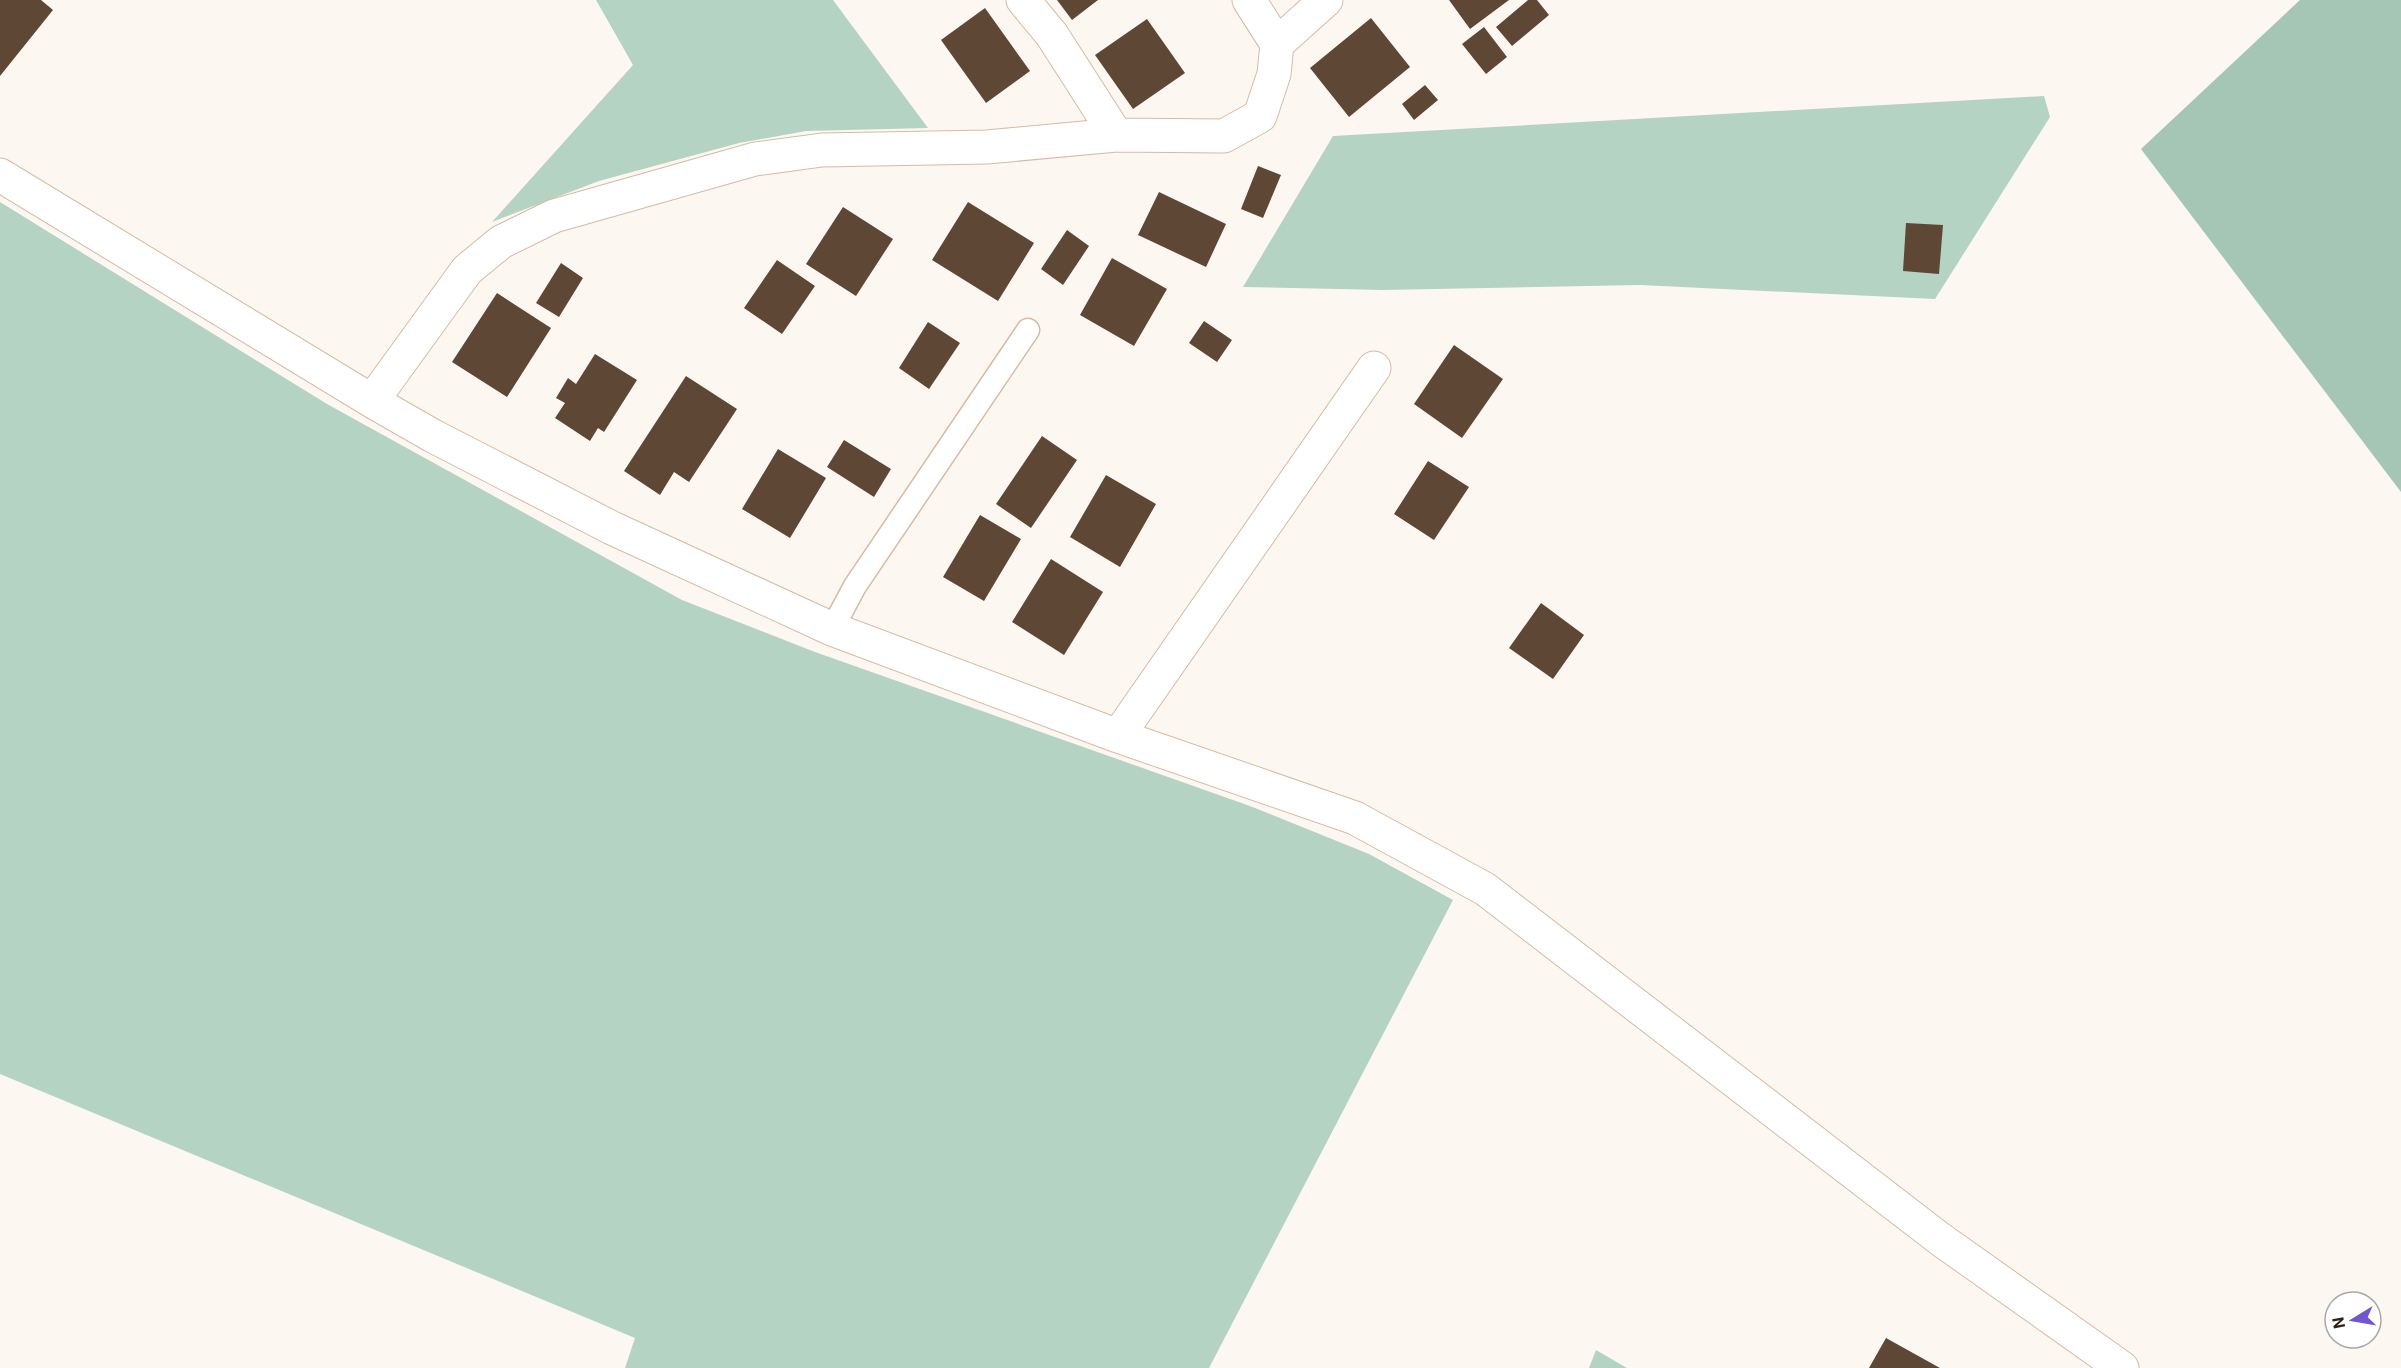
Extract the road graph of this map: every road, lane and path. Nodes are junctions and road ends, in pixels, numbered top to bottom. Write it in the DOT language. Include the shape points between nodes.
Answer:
graph roads {
  1 [pos="1023,0"];
  2 [pos="1249,0"];
  3 [pos="1326,0"];
  4 [pos="1277,44"];
  5 [pos="1116,135"];
  6 [pos="0,175"];
  7 [pos="1028,330"];
  8 [pos="1374,368"];
  9 [pos="372,401"];
  10 [pos="832,629"];
  11 [pos="1118,735"];
  12 [pos="2122,1368"];
  1 -- 5 [label="street" via="1052,35"];
  2 -- 4 [label="street"];
  3 -- 4 [label="street"];
  4 -- 5 [label="street" via="1274,74 1260,116 1224,136"];
  5 -- 9 [label="street" via="987,147 822,150 766,158 554,216 501,243 468,270"];
  6 -- 9 [label="street"];
  7 -- 10 [label="lane" via="855,586"];
  8 -- 11 [label="street"];
  9 -- 10 [label="street" via="612,528"];
  10 -- 11 [label="street"];
  11 -- 12 [label="street" via="1355,818 1485,890 1940,1239"];
}
